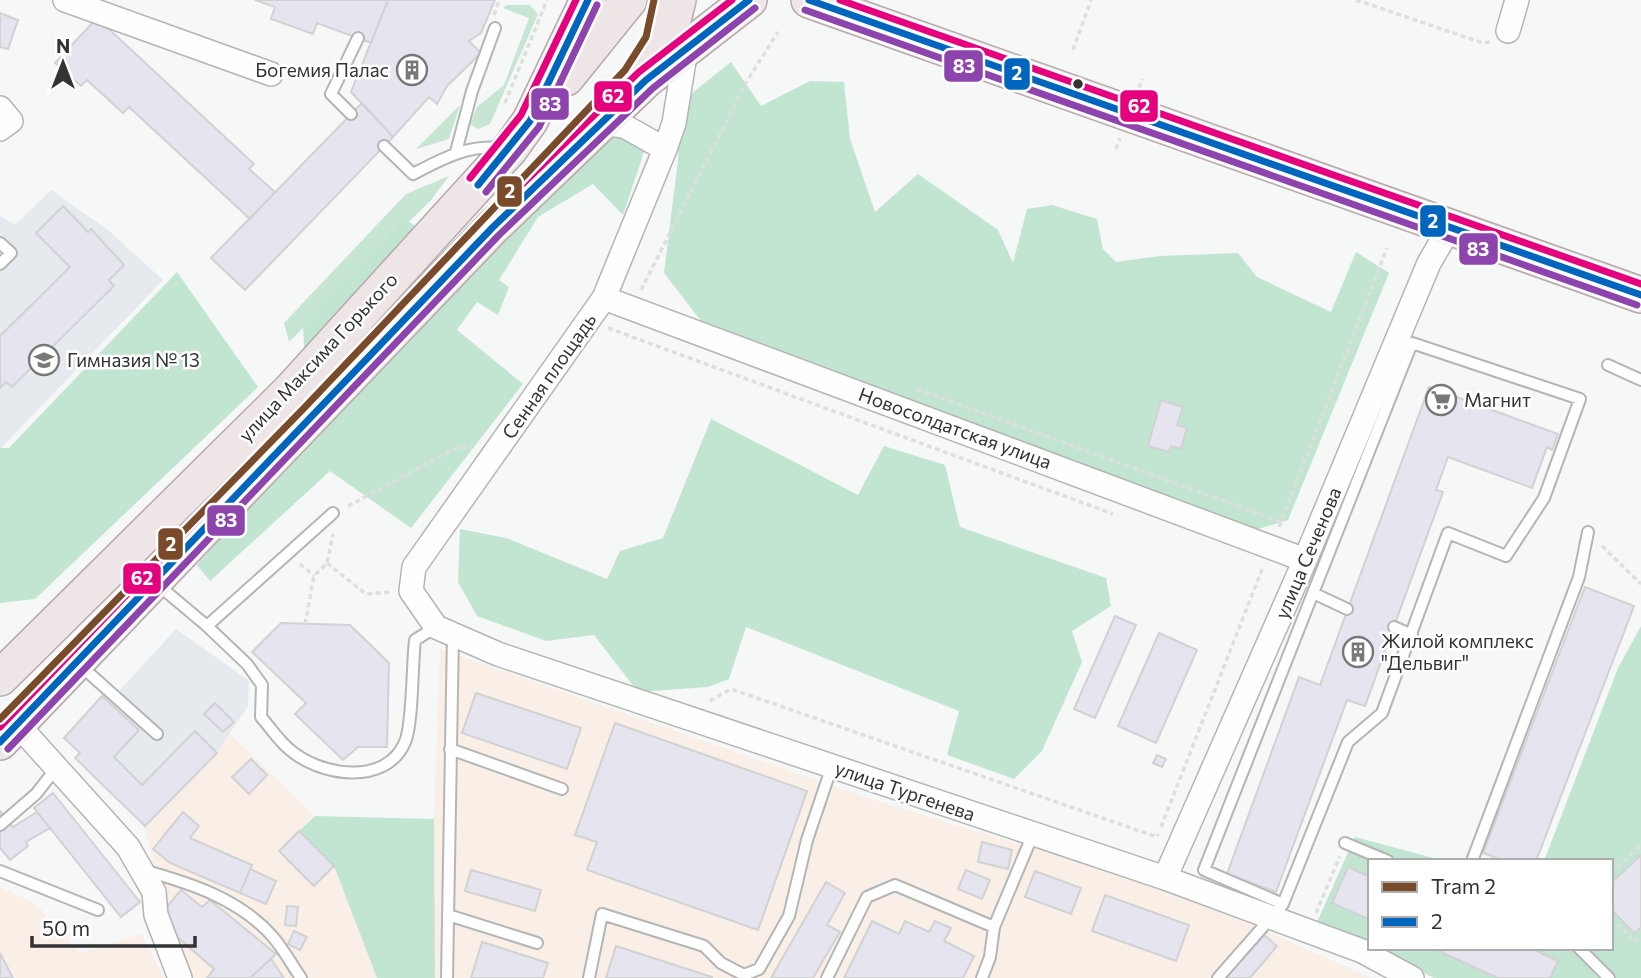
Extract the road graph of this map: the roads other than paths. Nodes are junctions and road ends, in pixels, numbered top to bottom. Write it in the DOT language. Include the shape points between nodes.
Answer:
graph roads {
  1 [pos="588,0"];
  2 [pos="629,0"];
  3 [pos="678,0"];
  4 [pos="749,0"];
  5 [pos="809,0"];
  6 [pos="1517,0"];
  7 [pos="76,2"];
  8 [pos="494,24"];
  9 [pos="1508,31"];
  10 [pos="358,38"];
  11 [pos="686,49"];
  12 [pos="271,74"];
  13 [pos="646,80"];
  14 [pos="0,108"];
  15 [pos="351,114"];
  16 [pos="530,121"];
  17 [pos="598,123"];
  18 [pos="0,129"];
  19 [pos="384,146"];
  20 [pos="510,149"];
  21 [pos="665,149"];
  22 [pos="456,152"];
  23 [pos="1450,228"];
  24 [pos="0,243"];
  25 [pos="0,264"];
  26 [pos="1641,295"];
  27 [pos="604,298"];
  28 [pos="1608,365"];
  29 [pos="1641,380"];
  30 [pos="334,513"];
  31 [pos="1588,532"];
  32 [pos="1305,560"];
  33 [pos="154,581"];
  34 [pos="1313,593"];
  35 [pos="1348,609"];
  36 [pos="207,626"];
  37 [pos="1394,627"];
  38 [pos="445,630"];
  39 [pos="1412,635"];
  40 [pos="76,662"];
  41 [pos="0,678"];
  42 [pos="9,733"];
  43 [pos="157,734"];
  44 [pos="450,749"];
  45 [pos="57,766"];
  46 [pos="832,766"];
  47 [pos="562,789"];
  48 [pos="0,825"];
  49 [pos="1033,834"];
  50 [pos="1345,843"];
  51 [pos="1383,859"];
  52 [pos="1473,859"];
  53 [pos="141,869"];
  54 [pos="0,871"];
  55 [pos="1166,878"];
  56 [pos="98,910"];
  57 [pos="1276,910"];
  58 [pos="448,915"];
  59 [pos="994,928"];
  60 [pos="537,943"];
  61 [pos="1581,950"];
  62 [pos="742,976"];
  63 [pos="180,978"];
  64 [pos="301,978"];
  65 [pos="447,978"];
  66 [pos="589,978"];
  67 [pos="827,978"];
  68 [pos="982,978"];
  69 [pos="1218,978"];
  70 [pos="1412,978"];
  71 [pos="1609,978"];
  1 -- 16 [label="main road, улица Максима Горького"];
  2 -- 16 [label="main road"];
  3 -- 13 [label="main road, улица Максима Горького" via="669,36"];
  4 -- 11 [label="main road, улица Максима Горького"];
  5 -- 23 [label="main road"];
  6 -- 9 [label="street"];
  7 -- 12 [label="street"];
  8 -- 22 [label="lane"];
  10 -- 15 [label="lane" via="331,94"];
  11 -- 13 [label="main road, улица Максима Горького"];
  11 -- 21 [label="street, Сенная площадь"];
  13 -- 17 [label="main road, улица Максима Горького"];
  14 -- 18 [label="street" via="11,121"];
  16 -- 20 [label="main road, улица Максима Горького"];
  17 -- 21 [label="street" via="624,126"];
  17 -- 33 [label="main road, улица Максима Горького" via="443,276"];
  19 -- 22 [label="lane" via="413,174"];
  20 -- 22 [label="lane" via="480,146"];
  20 -- 41 [label="main road, улица Максима Горького" via="290,391"];
  21 -- 27 [label="street, Сенная площадь"];
  23 -- 26 [label="main road"];
  23 -- 32 [label="street, улица Сеченова" via="1429,263"];
  24 -- 25 [label="lane" via="11,253"];
  27 -- 32 [label="street, Новосолдатская улица"];
  27 -- 38 [label="street, Сенная площадь" via="414,567 411,591"];
  28 -- 29 [label="lane"];
  30 -- 36 [label="lane"];
  31 -- 52 [label="lane" via="1579,577"];
  32 -- 55 [label="street, улица Сеченова"];
  33 -- 36 [label="lane"];
  33 -- 40 [label="main road, улица Максима Горького"];
  34 -- 35 [label="lane"];
  34 -- 39 [label="lane" via="1412,343 1580,398 1544,498 1506,556 1448,533"];
  34 -- 57 [label="lane" via="1205,870"];
  36 -- 38 [label="lane" via="262,685 261,716 289,750 322,769 361,773 390,762 405,741 415,640"];
  37 -- 39 [label="lane"];
  38 -- 44 [label="lane"];
  38 -- 46 [label="street, улица Тургенева" via="498,654"];
  39 -- 57 [label="lane" via="1382,713 1348,742"];
  40 -- 42 [label="main road, улица Максима Горького"];
  40 -- 43 [label="lane"];
  42 -- 45 [label="street"];
  44 -- 47 [label="lane"];
  44 -- 58 [label="lane"];
  45 -- 48 [label="lane" via="36,794"];
  45 -- 53 [label="street" via="128,847"];
  46 -- 49 [label="street, улица Тургенева"];
  46 -- 62 [label="lane" via="807,839 789,916 759,969"];
  49 -- 55 [label="street, улица Тургенева"];
  49 -- 59 [label="lane"];
  50 -- 51 [label="lane"];
  53 -- 63 [label="street" via="154,892 156,915"];
  53 -- 64 [label="lane" via="185,881 238,906 272,936"];
  54 -- 56 [label="lane"];
  55 -- 57 [label="street, улица Тургенева"];
  57 -- 69 [label="lane"];
  57 -- 70 [label="street, улица Тургенева" via="1308,931 1362,951"];
  58 -- 60 [label="lane"];
  58 -- 65 [label="lane"];
  59 -- 67 [label="lane" via="895,885 867,897"];
  59 -- 68 [label="lane"];
  61 -- 71 [label="lane"];
  62 -- 66 [label="lane" via="704,946 602,914"];
}
